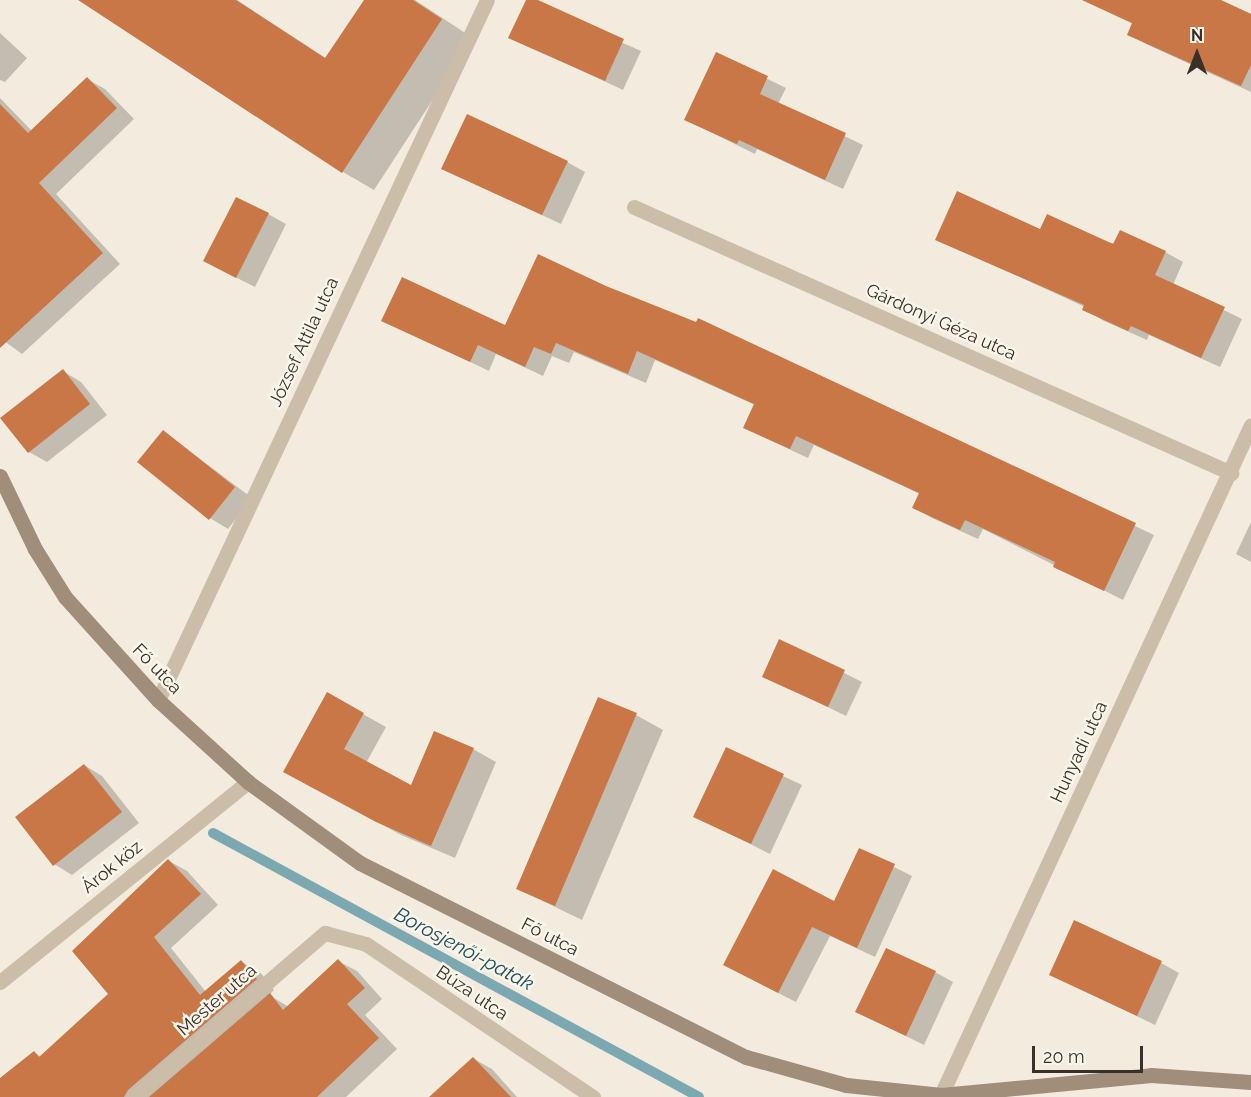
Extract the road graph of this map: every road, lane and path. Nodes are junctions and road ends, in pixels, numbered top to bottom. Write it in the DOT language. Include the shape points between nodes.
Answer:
graph roads {
  1 [pos="486,0"];
  2 [pos="634,207"];
  3 [pos="1251,425"];
  4 [pos="1231,473"];
  5 [pos="0,476"];
  6 [pos="158,700"];
  7 [pos="248,782"];
  8 [pos="325,933"];
  9 [pos="3,980"];
  10 [pos="1251,1082"];
  11 [pos="584,1095"];
  12 [pos="940,1095"];
  13 [pos="134,1097"];
  1 -- 6 [label="street, József Attila utca"];
  2 -- 4 [label="street, Gárdonyi Géza utca"];
  3 -- 4 [label="street, Hunyadi utca"];
  4 -- 12 [label="street, Hunyadi utca"];
  5 -- 6 [label="street, Fő utca" via="34,549 65,597"];
  6 -- 7 [label="street, Fő utca"];
  7 -- 9 [label="street, Árok köz"];
  7 -- 12 [label="street, Fő utca" via="360,863 746,1058 846,1085"];
  8 -- 11 [label="street, Búza utca" via="366,944"];
  8 -- 13 [label="street, Mester utca"];
  10 -- 12 [label="street, Fő utca" via="1151,1076"];
}
